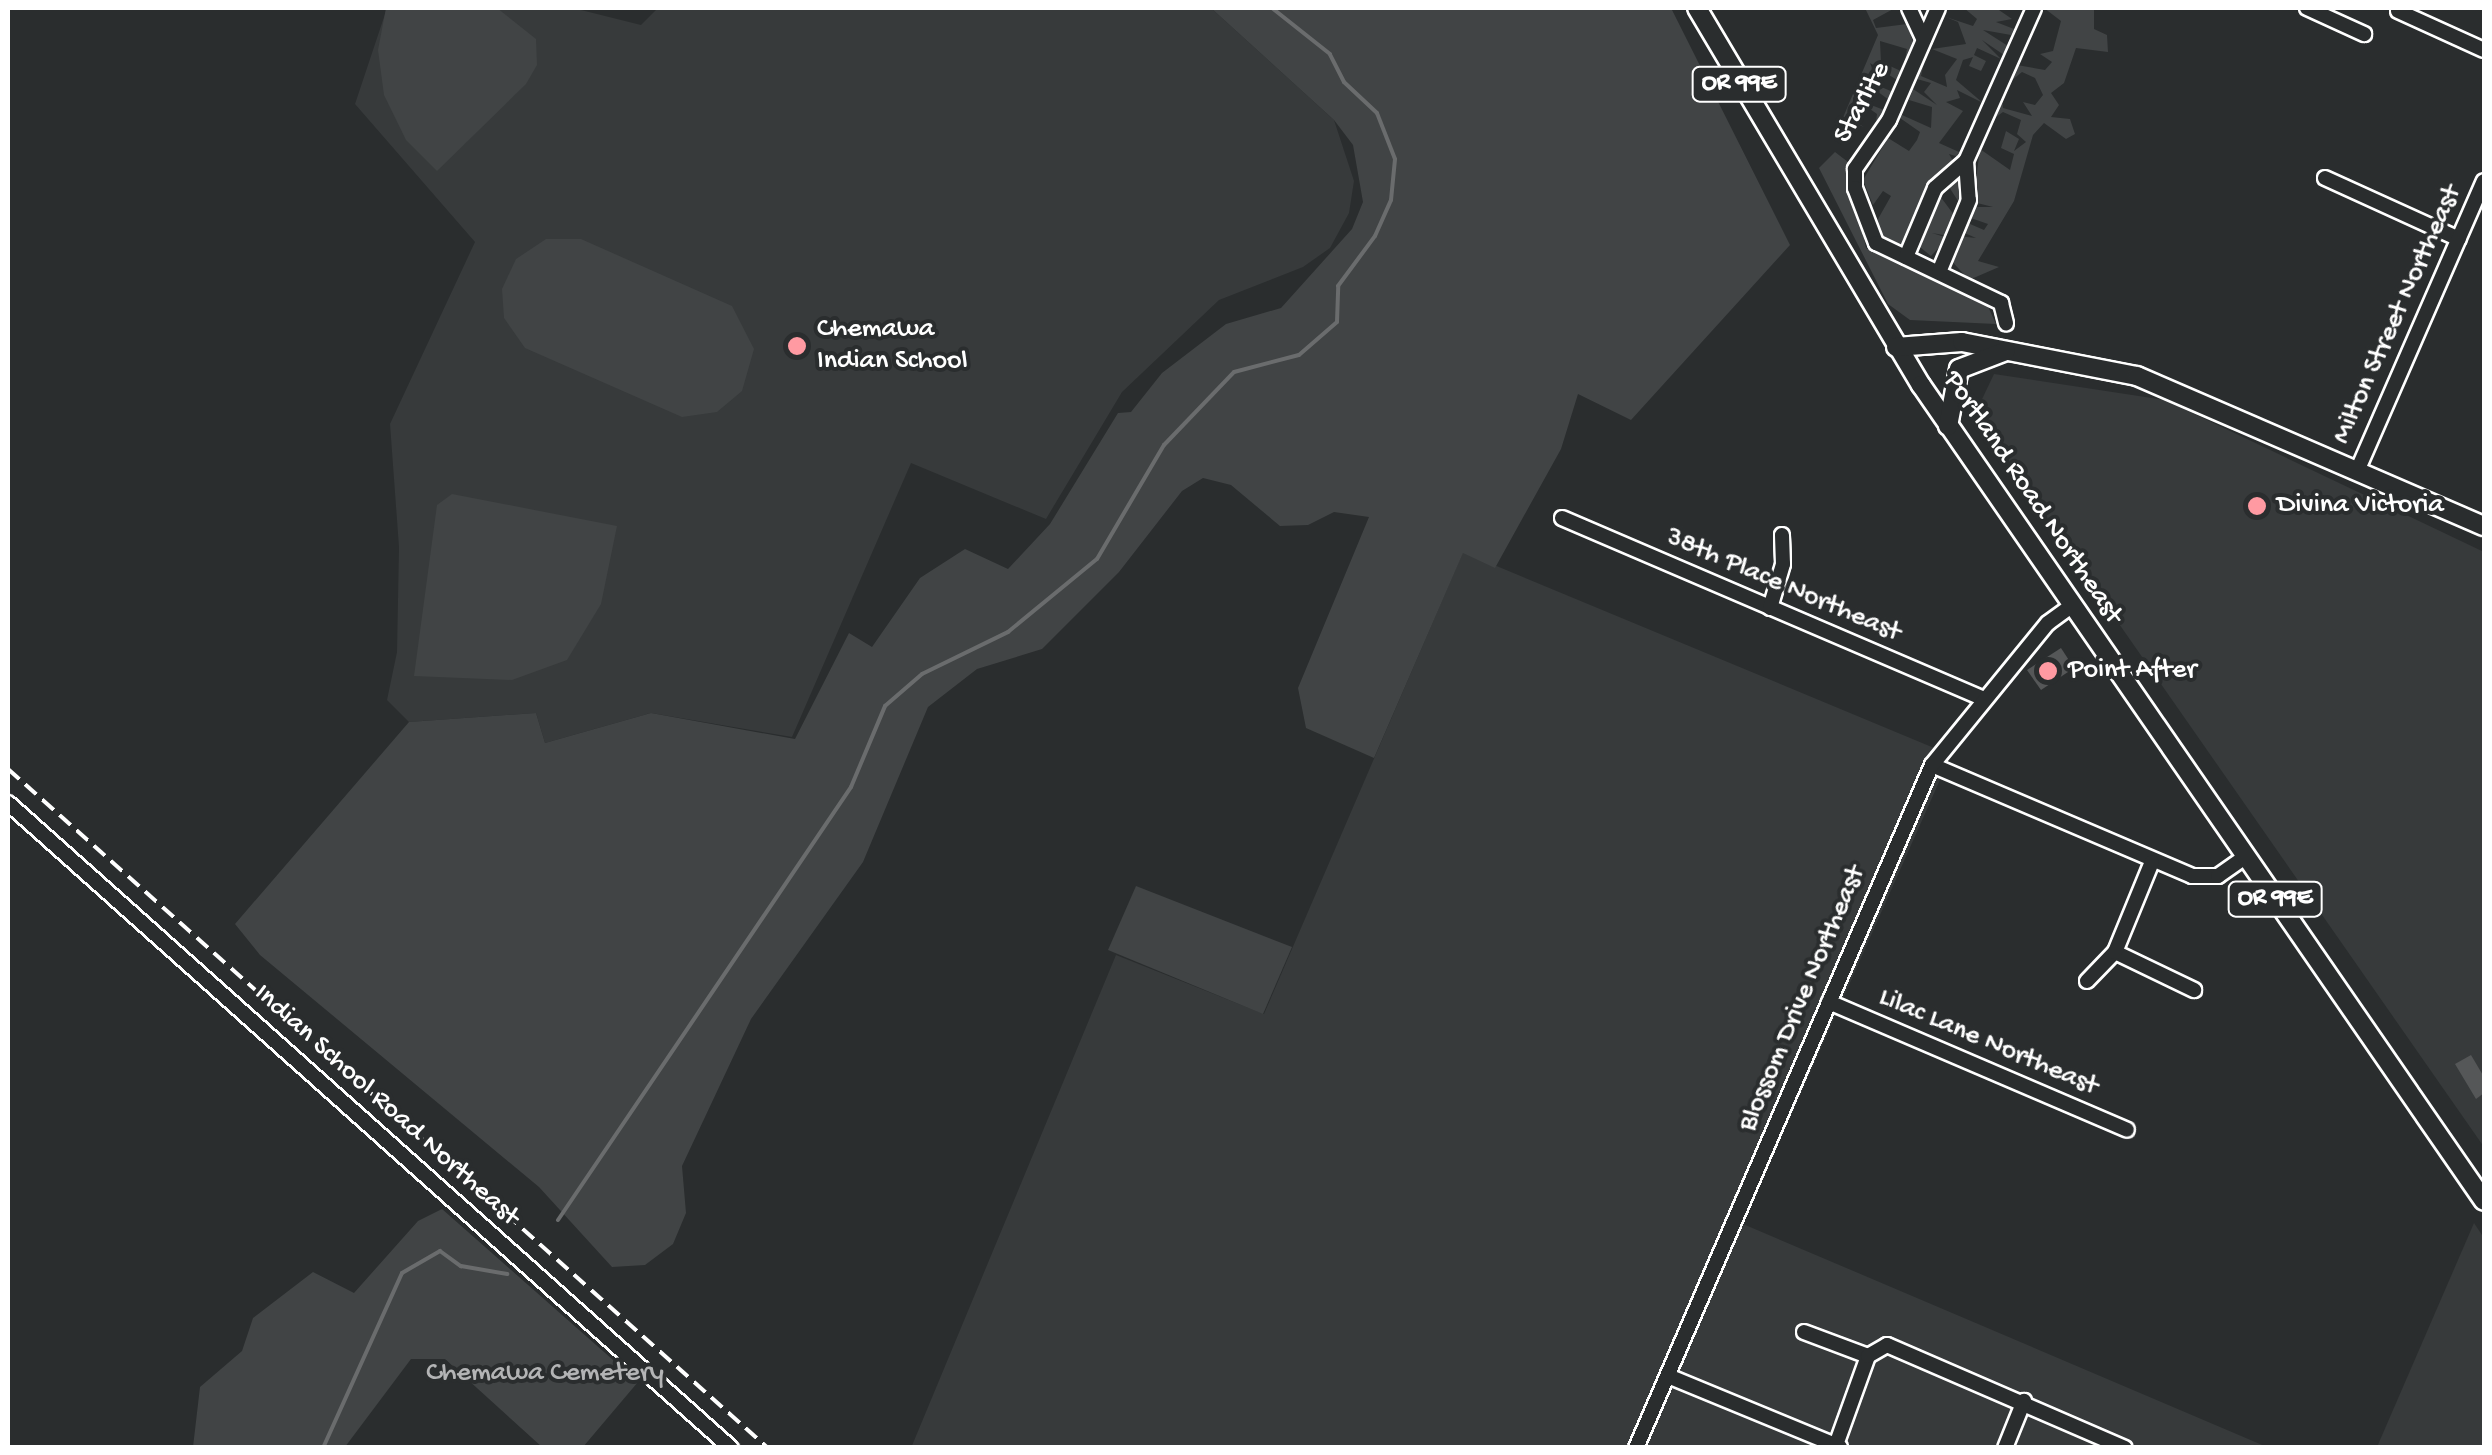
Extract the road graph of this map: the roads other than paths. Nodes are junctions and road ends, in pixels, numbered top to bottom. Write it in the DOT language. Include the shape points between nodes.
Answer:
graph roads {
  1 [pos="1697,8"];
  2 [pos="1909,8"];
  3 [pos="1938,8"];
  4 [pos="2034,8"];
  5 [pos="2307,8"];
  6 [pos="2398,11"];
  7 [pos="2364,34"];
  8 [pos="1924,40"];
  9 [pos="2484,50"];
  10 [pos="1966,160"];
  11 [pos="2325,178"];
  12 [pos="2484,181"];
  13 [pos="2459,240"];
  14 [pos="1906,257"];
  15 [pos="1939,272"];
  16 [pos="2006,323"];
  17 [pos="1896,346"];
  18 [pos="2013,350"];
  19 [pos="1948,426"];
  20 [pos="2358,469"];
  21 [pos="1562,518"];
  22 [pos="2484,526"];
  23 [pos="1782,536"];
  24 [pos="2071,606"];
  25 [pos="1770,608"];
  26 [pos="1984,699"];
  27 [pos="1932,766"];
  28 [pos="8,803"];
  29 [pos="2245,857"];
  30 [pos="2152,862"];
  31 [pos="2115,952"];
  32 [pos="2087,981"];
  33 [pos="2194,990"];
  34 [pos="1829,1002"];
  35 [pos="2126,1130"];
  36 [pos="2482,1192"];
  37 [pos="1804,1332"];
  38 [pos="1868,1356"];
  39 [pos="1668,1376"];
  40 [pos="2024,1401"];
  41 [pos="1838,1446"];
  42 [pos="732,1448"];
  43 [pos="1636,1448"];
  44 [pos="2005,1448"];
  45 [pos="2126,1448"];
  1 -- 17 [label="main road, Portland Road Northeast / OR 99E"];
  2 -- 8 [label="street"];
  3 -- 8 [label="street, Starlite"];
  4 -- 10 [label="street"];
  5 -- 7 [label="street"];
  6 -- 9 [label="street"];
  8 -- 14 [label="street, Starlite" via="1889,120 1853,175 1876,243"];
  10 -- 14 [label="street" via="1936,188"];
  10 -- 15 [label="street" via="1969,200"];
  11 -- 13 [label="street"];
  12 -- 13 [label="street, Milton Street Northeast"];
  13 -- 20 [label="street, Milton Street Northeast"];
  14 -- 15 [label="street, Starlite"];
  15 -- 16 [label="street, Starlite" via="2001,303"];
  17 -- 18 [label="main road" via="1944,340"];
  17 -- 19 [label="main road, Portland Road Northeast / OR 99E"];
  18 -- 19 [label="main road" via="1959,369"];
  18 -- 20 [label="main road" via="2137,376"];
  19 -- 24 [label="main road, Portland Road Northeast / OR 99E"];
  20 -- 22 [label="main road"];
  21 -- 25 [label="street, 38th Place Northeast"];
  23 -- 25 [label="street" via="1781,577"];
  24 -- 26 [label="street, Blossom Drive Northeast"];
  24 -- 29 [label="main road, Portland Road Northeast / OR 99E"];
  25 -- 26 [label="street, 38th Place Northeast"];
  26 -- 27 [label="street, Blossom Drive Northeast"];
  27 -- 30 [label="street"];
  27 -- 34 [label="street, Blossom Drive Northeast"];
  28 -- 42 [label="street, Indian School Road Northeast"];
  29 -- 30 [label="street" via="2208,878"];
  29 -- 36 [label="main road, Portland Road Northeast / OR 99E"];
  30 -- 31 [label="street"];
  31 -- 32 [label="street"];
  31 -- 33 [label="street"];
  34 -- 35 [label="street, Lilac Lane Northeast"];
  34 -- 39 [label="street, Blossom Drive Northeast"];
  37 -- 38 [label="street"];
  38 -- 40 [label="street" via="1886,1344"];
  38 -- 41 [label="street"];
  39 -- 41 [label="street"];
  39 -- 43 [label="street, Blossom Drive Northeast"];
  40 -- 44 [label="street"];
  40 -- 45 [label="street"];
}
